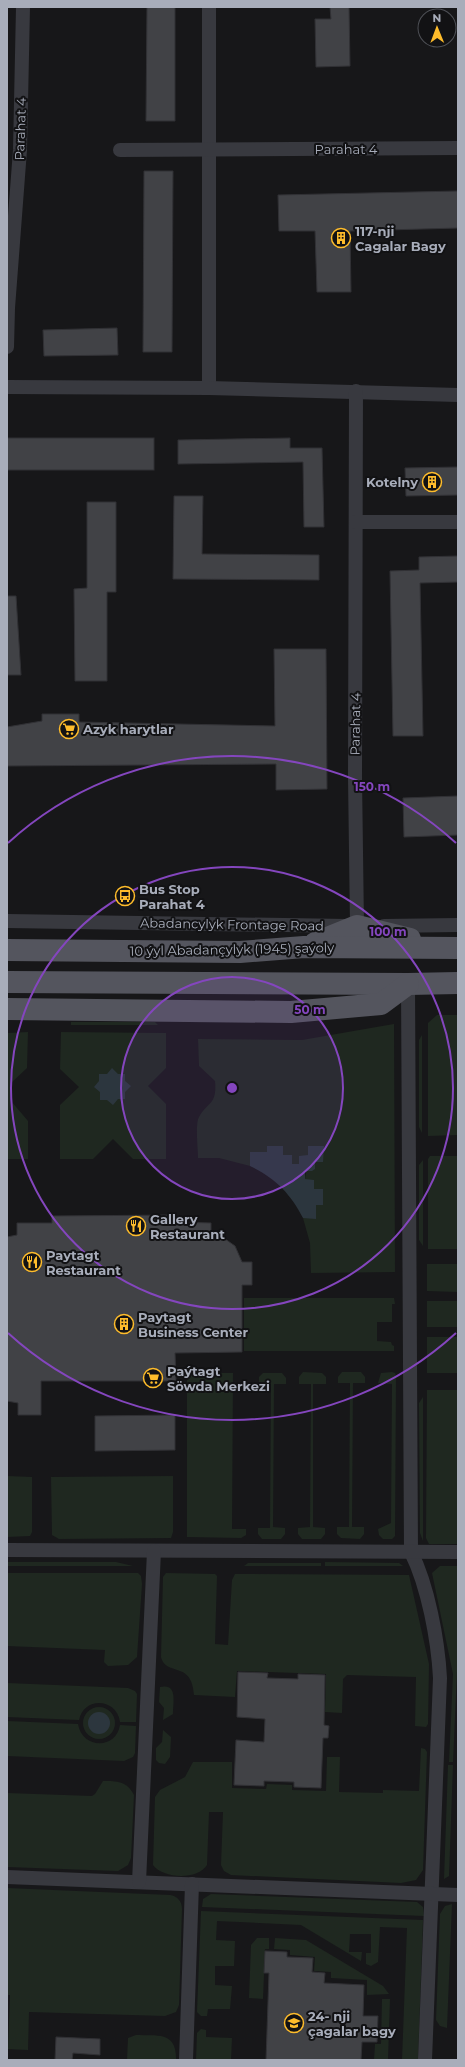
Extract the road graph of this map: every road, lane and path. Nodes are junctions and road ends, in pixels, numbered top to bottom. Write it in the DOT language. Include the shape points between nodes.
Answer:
graph roads {
  1 [pos="23,7"];
  2 [pos="209,7"];
  3 [pos="458,148"];
  4 [pos="120,150"];
  5 [pos="210,150"];
  6 [pos="7,347"];
  7 [pos="7,387"];
  8 [pos="209,388"];
  9 [pos="356,391"];
  10 [pos="458,395"];
  11 [pos="356,522"];
  12 [pos="458,522"];
  13 [pos="7,921"];
  14 [pos="357,926"];
  15 [pos="458,926"];
  16 [pos="304,947"];
  17 [pos="450,947"];
  18 [pos="7,950"];
  19 [pos="7,982"];
  20 [pos="458,983"];
  21 [pos="408,984"];
  22 [pos="7,1009"];
  23 [pos="7,1550"];
  24 [pos="154,1551"];
  25 [pos="410,1552"];
  26 [pos="458,1552"];
  27 [pos="7,1877"];
  28 [pos="139,1882"];
  29 [pos="192,1884"];
  30 [pos="432,1894"];
  31 [pos="458,1894"];
  32 [pos="186,2060"];
  33 [pos="426,2060"];
  1 -- 6 [label="street, Parahat 4" via="20,150"];
  2 -- 5 [label="street"];
  3 -- 5 [label="street, Parahat 4"];
  4 -- 5 [label="street, Parahat 4"];
  5 -- 8 [label="street"];
  7 -- 8 [label="street"];
  8 -- 9 [label="street"];
  9 -- 10 [label="street"];
  9 -- 11 [label="street, Parahat 4"];
  11 -- 12 [label="street"];
  11 -- 14 [label="street, Parahat 4"];
  13 -- 14 [label="street, Abadancylyk Frontage Road"];
  14 -- 15 [label="street, Abadancylyk Frontage Road"];
  14 -- 16 [label="main road"];
  14 -- 17 [label="main road"];
  16 -- 17 [label="main road, 10 ýyl Abadançylyk (1945) şaýoly"];
  16 -- 18 [label="main road, 10 ýyl Abadançylyk (1945) şaýoly" via="240,952"];
  19 -- 21 [label="main road"];
  20 -- 21 [label="main road"];
  21 -- 22 [label="main road" via="381,1004 291,1012"];
  21 -- 25 [label="street"];
  23 -- 24 [label="street"];
  24 -- 25 [label="street"];
  24 -- 28 [label="street"];
  25 -- 26 [label="street"];
  25 -- 30 [label="street" via="420,1571 439,1661"];
  27 -- 28 [label="street"];
  28 -- 29 [label="street"];
  29 -- 30 [label="street"];
  29 -- 32 [label="street"];
  30 -- 31 [label="street"];
  30 -- 33 [label="street"];
}
